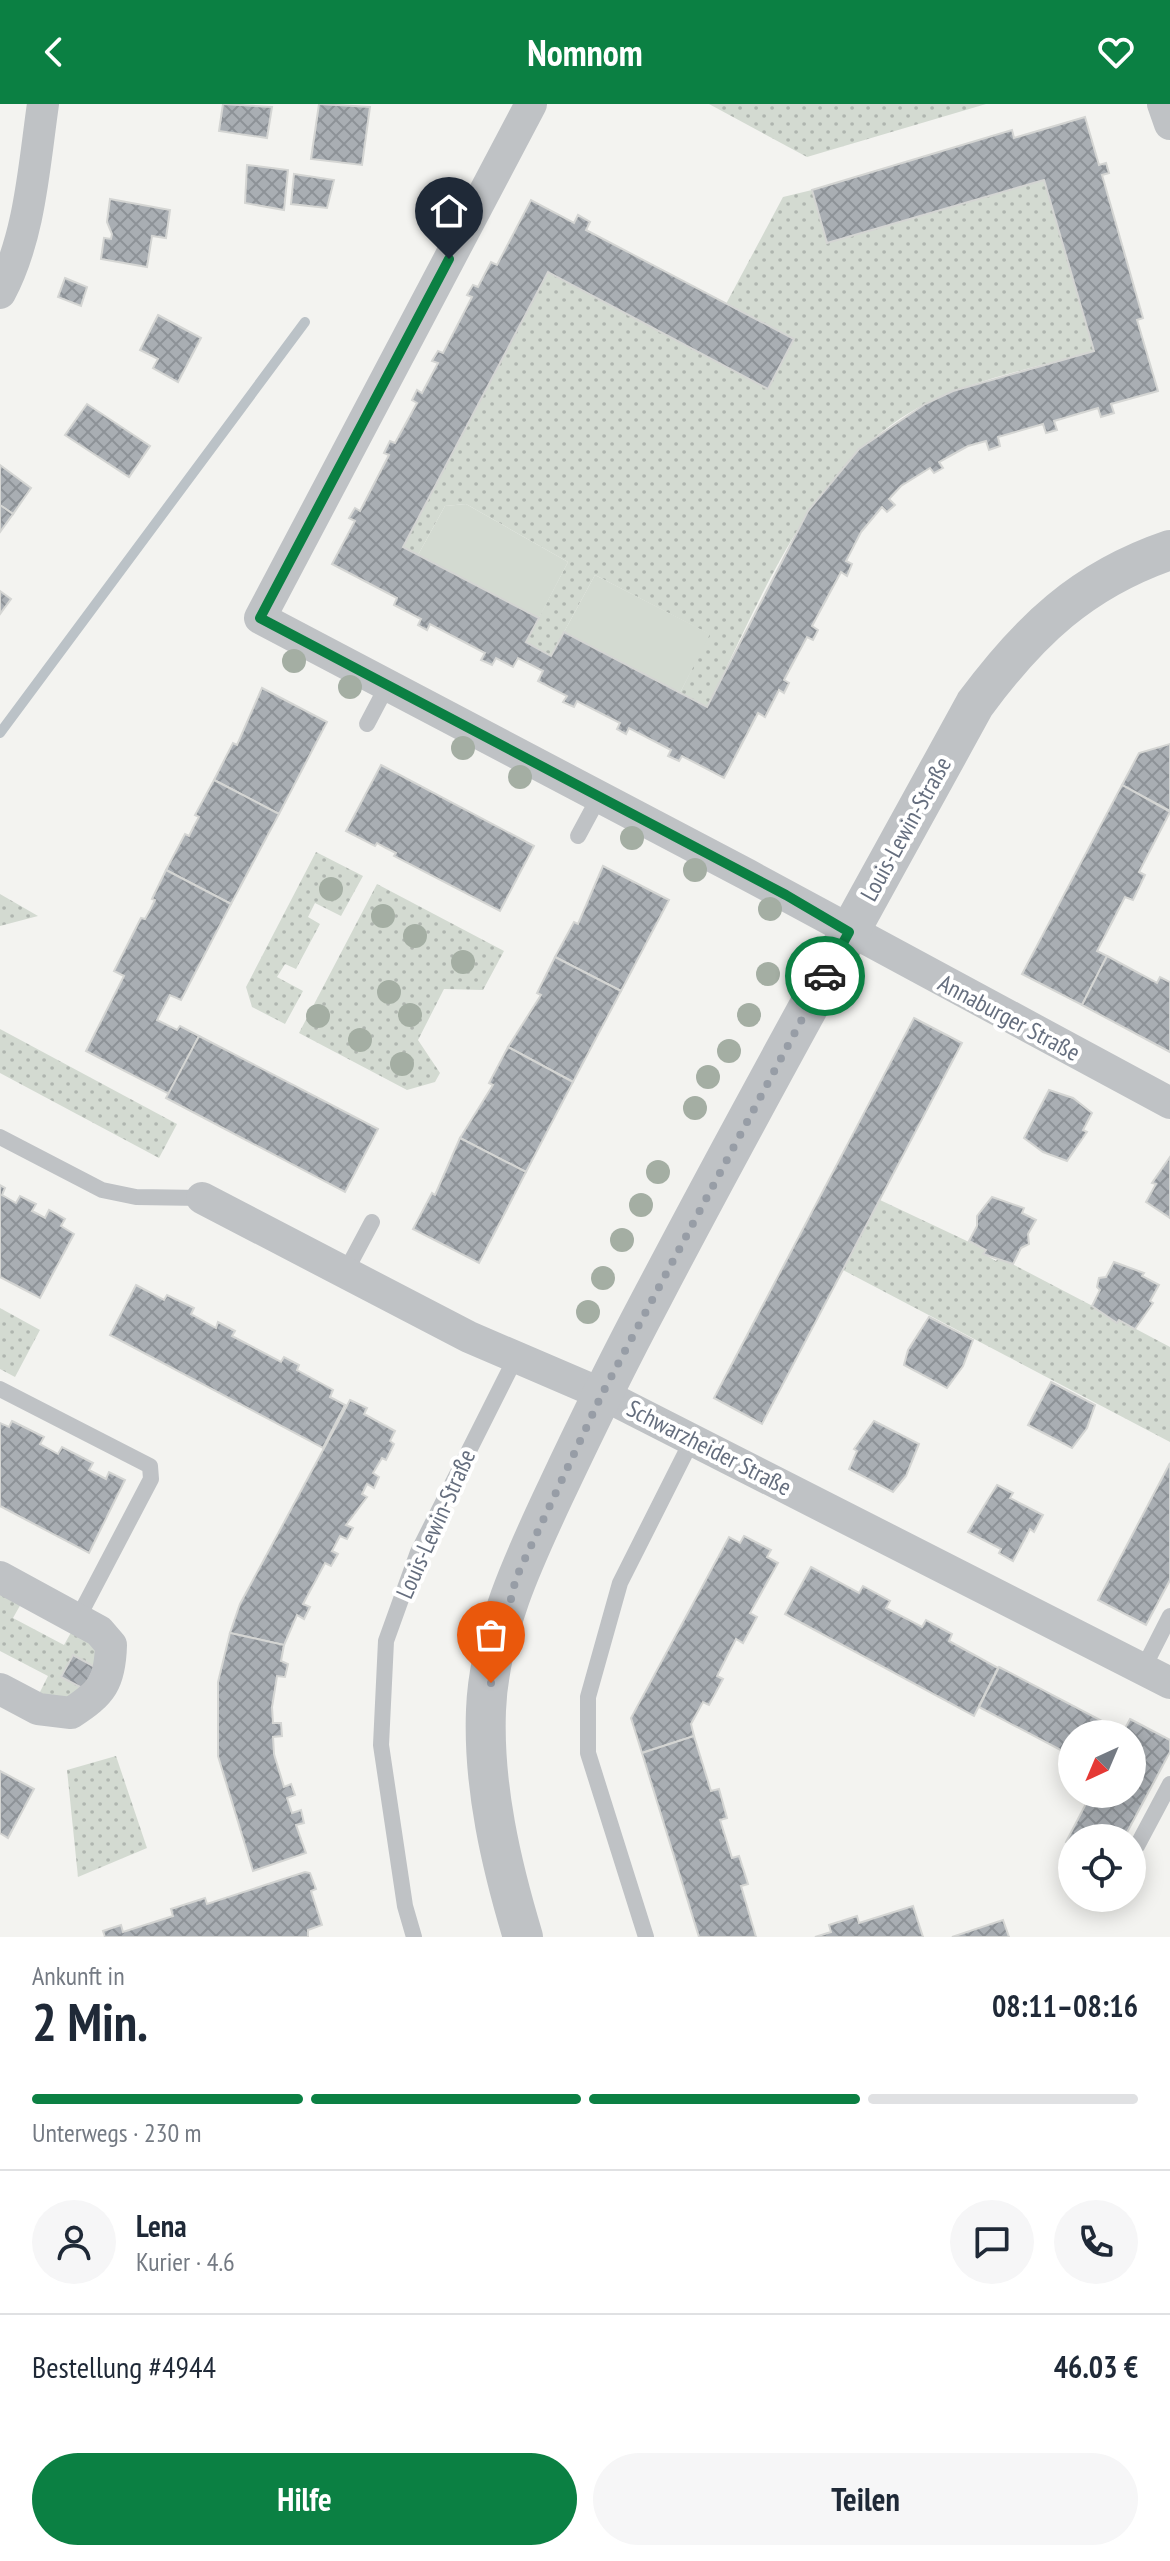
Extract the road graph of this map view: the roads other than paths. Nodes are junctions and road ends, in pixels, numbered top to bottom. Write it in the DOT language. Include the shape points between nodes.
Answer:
graph roads {
  1 [pos="43,104"];
  2 [pos="1163,104"];
  3 [pos="526,108"];
  4 [pos="1170,124"];
  5 [pos="0,293"];
  6 [pos="1170,550"];
  7 [pos="387,686"];
  8 [pos="367,724"];
  9 [pos="599,797"];
  10 [pos="578,836"];
  11 [pos="849,932"];
  12 [pos="1170,1103"];
  13 [pos="0,1137"];
  14 [pos="202,1198"];
  15 [pos="372,1222"];
  16 [pos="346,1271"];
  17 [pos="516,1357"];
  18 [pos="0,1389"];
  19 [pos="602,1394"];
  20 [pos="692,1440"];
  21 [pos="0,1577"];
  22 [pos="1170,1616"];
  23 [pos="77,1620"];
  24 [pos="1156,1676"];
  25 [pos="0,1689"];
  26 [pos="1170,1784"];
  27 [pos="1146,1829"];
  28 [pos="414,1937"];
  29 [pos="523,1937"];
  30 [pos="646,1937"];
  1 -- 5 [label="street" via="31,191 11,273"];
  2 -- 4 [label="street"];
  3 -- 7 [label="street, Annaburger Straße" via="260,618"];
  6 -- 11 [label="street, Louis-Lewin-Straße" via="1078,595 1028,637 975,704"];
  7 -- 8 [label="lane"];
  7 -- 9 [label="street, Annaburger Straße"];
  9 -- 10 [label="lane"];
  9 -- 11 [label="street, Annaburger Straße"];
  11 -- 12 [label="street, Annaburger Straße"];
  11 -- 19 [label="street, Louis-Lewin-Straße"];
  13 -- 14 [label="lane" via="102,1190 136,1197"];
  14 -- 16 [label="street, Schwarzheider Straße"];
  15 -- 16 [label="lane"];
  16 -- 17 [label="street, Schwarzheider Straße"];
  17 -- 19 [label="street, Schwarzheider Straße"];
  17 -- 28 [label="lane, Louis-Lewin-Straße" via="418,1552 386,1641 381,1745"];
  18 -- 23 [label="lane" via="150,1466 151,1479"];
  19 -- 20 [label="street, Schwarzheider Straße"];
  19 -- 29 [label="street, Louis-Lewin-Straße" via="516,1578 486,1708 491,1804"];
  20 -- 24 [label="street, Schwarzheider Straße"];
  20 -- 30 [label="lane" via="620,1583 588,1697 588,1753"];
  21 -- 23 [label="street"];
  22 -- 24 [label="lane"];
  23 -- 25 [label="street" via="99,1631 111,1645 111,1672 95,1698 61,1715"];
  26 -- 27 [label="lane"];
}
